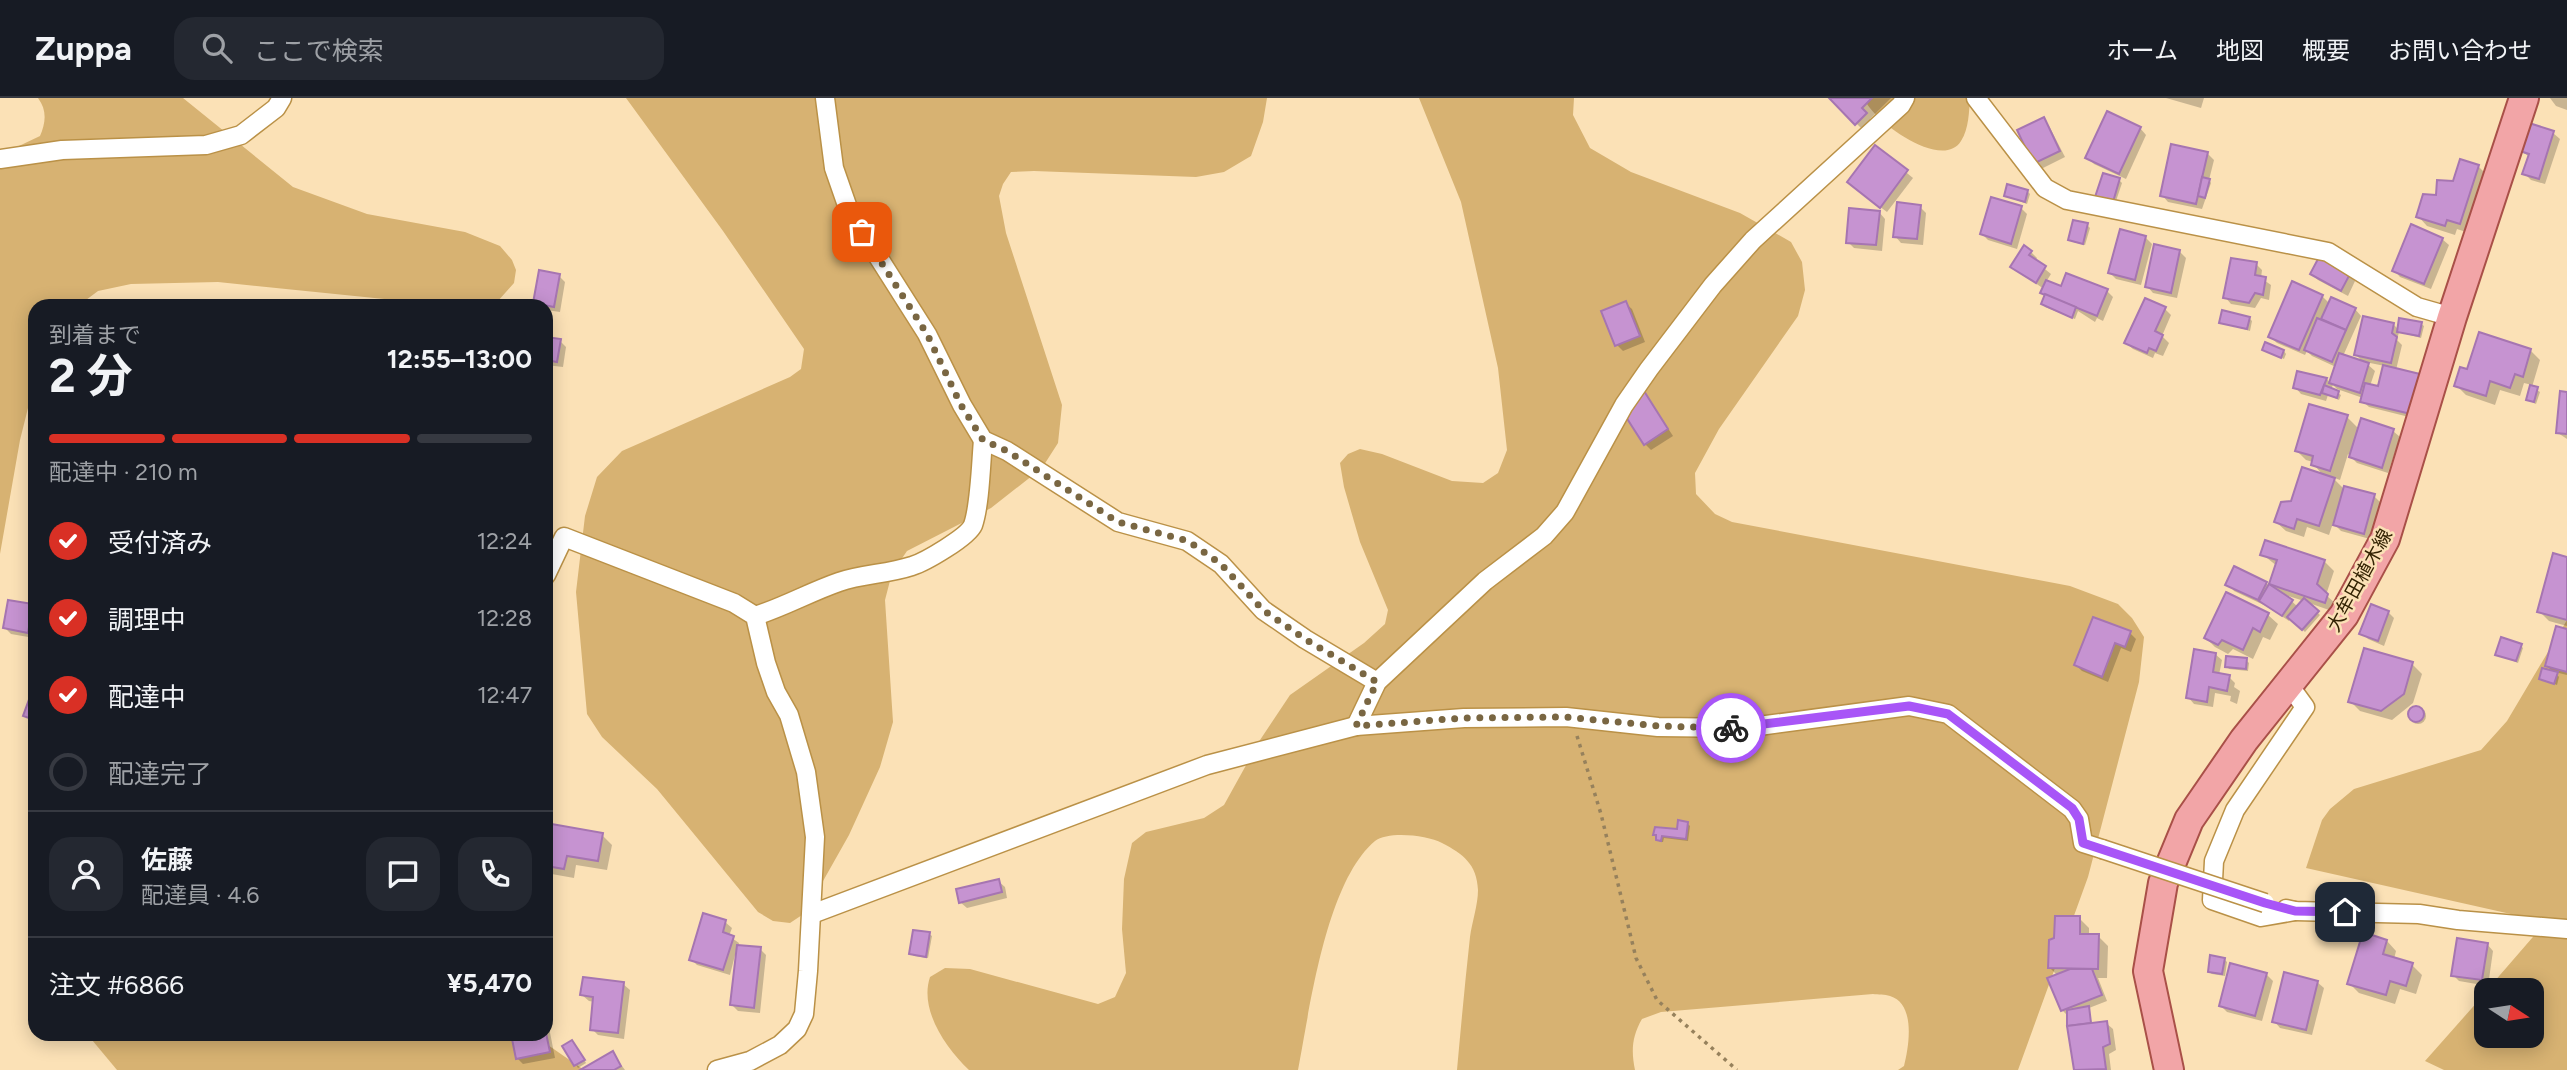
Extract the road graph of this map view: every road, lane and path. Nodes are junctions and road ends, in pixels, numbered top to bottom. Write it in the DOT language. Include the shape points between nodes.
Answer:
graph roads {
  1 [pos="282,98"];
  2 [pos="825,98"];
  3 [pos="1905,98"];
  4 [pos="1976,98"];
  5 [pos="2524,98"];
  6 [pos="0,159"];
  7 [pos="2452,317"];
  8 [pos="983,440"];
  9 [pos="553,561"];
  10 [pos="755,616"];
  11 [pos="1377,682"];
  12 [pos="2289,685"];
  13 [pos="1571,718"];
  14 [pos="1356,726"];
  15 [pos="2295,911"];
  16 [pos="812,914"];
  17 [pos="2567,929"];
  18 [pos="717,1070"];
  19 [pos="1737,1070"];
  20 [pos="2169,1070"];
  1 -- 6 [label="street" via="241,135 206,145 62,150"];
  2 -- 8 [label="street" via="834,168 849,211 927,334"];
  3 -- 11 [label="street" via="1754,240 1713,285 1630,396 1565,512 1551,528 1485,581"];
  4 -- 7 [label="street" via="2045,188 2067,200 2328,252 2417,307"];
  5 -- 7 [label="main road, 大牟田植木線"];
  7 -- 12 [label="main road, 大牟田植木線" via="2385,539 2344,615"];
  8 -- 10 [label="street" via="972,526 964,536 913,566 851,578"];
  8 -- 11 [label="street" via="1118,522 1188,541 1221,564 1263,610"];
  9 -- 10 [label="street" via="564,537 734,603"];
  10 -- 16 [label="street" via="766,663 789,715 806,772 815,837"];
  11 -- 14 [label="street"];
  12 -- 15 [label="street" via="2305,708 2235,810 2214,861 2212,900 2261,917"];
  12 -- 20 [label="main road, 大牟田植木線" via="2189,820 2164,883 2148,971"];
  13 -- 14 [label="street" via="1464,718"];
  13 -- 15 [label="street, bridge" via="1744,728 1909,706 1948,714 2072,808 2083,843"];
  13 -- 19 [label="path" via="1601,814 1636,958 1657,1000"];
  14 -- 16 [label="street" via="1207,765"];
  15 -- 17 [label="street" via="2419,914"];
  16 -- 18 [label="street" via="804,1014 797,1029 750,1060"];
}
